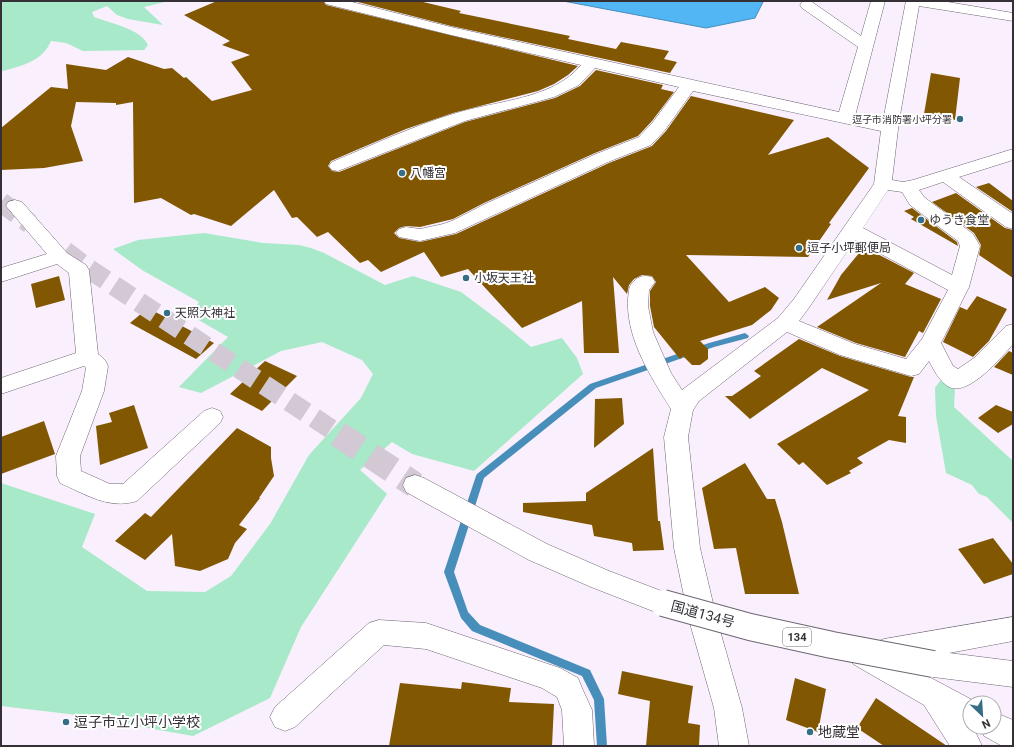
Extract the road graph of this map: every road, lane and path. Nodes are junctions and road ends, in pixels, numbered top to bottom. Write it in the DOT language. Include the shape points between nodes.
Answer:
graph roads {
  1 [pos="331,1"];
  2 [pos="878,1"];
  3 [pos="915,1"];
  4 [pos="807,5"];
  5 [pos="1013,17"];
  6 [pos="866,46"];
  7 [pos="591,62"];
  8 [pos="690,84"];
  9 [pos="846,119"];
  10 [pos="890,128"];
  11 [pos="1013,154"];
  12 [pos="338,166"];
  13 [pos="946,176"];
  14 [pos="883,184"];
  15 [pos="907,186"];
  16 [pos="15,206"];
  17 [pos="1013,223"];
  18 [pos="851,230"];
  19 [pos="406,233"];
  20 [pos="60,257"];
  21 [pos="1,275"];
  22 [pos="645,282"];
  23 [pos="959,287"];
  24 [pos="785,322"];
  25 [pos="1013,331"];
  26 [pos="930,343"];
  27 [pos="87,357"];
  28 [pos="1,386"];
  29 [pos="682,409"];
  30 [pos="212,417"];
  31 [pos="415,485"];
  32 [pos="703,620"];
  33 [pos="1013,629"];
  34 [pos="865,655"];
  35 [pos="1013,674"];
  36 [pos="933,695"];
  37 [pos="962,710"];
  38 [pos="285,717"];
  39 [pos="1002,730"];
  40 [pos="1013,736"];
  41 [pos="579,746"];
  42 [pos="734,746"];
  43 [pos="967,746"];
  1 -- 7 [label="main road"];
  2 -- 6 [label="main road"];
  3 -- 5 [label="main road"];
  3 -- 10 [label="main road"];
  4 -- 6 [label="main road"];
  6 -- 9 [label="main road"];
  7 -- 8 [label="main road"];
  7 -- 12 [label="main road" via="580,77 558,89 460,117"];
  8 -- 9 [label="main road"];
  8 -- 19 [label="main road" via="645,141 602,158 455,227 420,235"];
  9 -- 10 [label="main road"];
  10 -- 14 [label="main road"];
  11 -- 13 [label="main road"];
  13 -- 15 [label="main road"];
  13 -- 17 [label="main road"];
  14 -- 15 [label="main road"];
  14 -- 18 [label="main road"];
  15 -- 23 [label="main road" via="917,201 966,238 970,246"];
  16 -- 20 [label="main road"];
  18 -- 23 [label="main road"];
  18 -- 24 [label="main road" via="801,304"];
  20 -- 21 [label="main road"];
  20 -- 27 [label="main road" via="79,270"];
  22 -- 29 [label="main road" via="639,288 638,306 642,332 661,375"];
  23 -- 26 [label="main road"];
  24 -- 26 [label="main road" via="848,350 911,368"];
  24 -- 29 [label="main road" via="692,395"];
  25 -- 26 [label="main road" via="982,364 957,381 945,371"];
  27 -- 28 [label="main road"];
  27 -- 30 [label="main road" via="97,366 94,391 68,456 69,476 108,494 128,494"];
  29 -- 32 [label="main road" via="676,437 678,469 687,548"];
  31 -- 35 [label="main road, 国道134号 / 134, bridge" via="538,552 600,580 663,604 832,645 933,664"];
  32 -- 34 [label="main road" via="748,632"];
  32 -- 42 [label="main road" via="728,708"];
  33 -- 34 [label="main road"];
  34 -- 36 [label="main road"];
  36 -- 37 [label="main road"];
  36 -- 43 [label="main road"];
  38 -- 41 [label="main road" via="379,632 426,636 550,677 568,688 577,710"];
  39 -- 40 [label="main road"];
}
